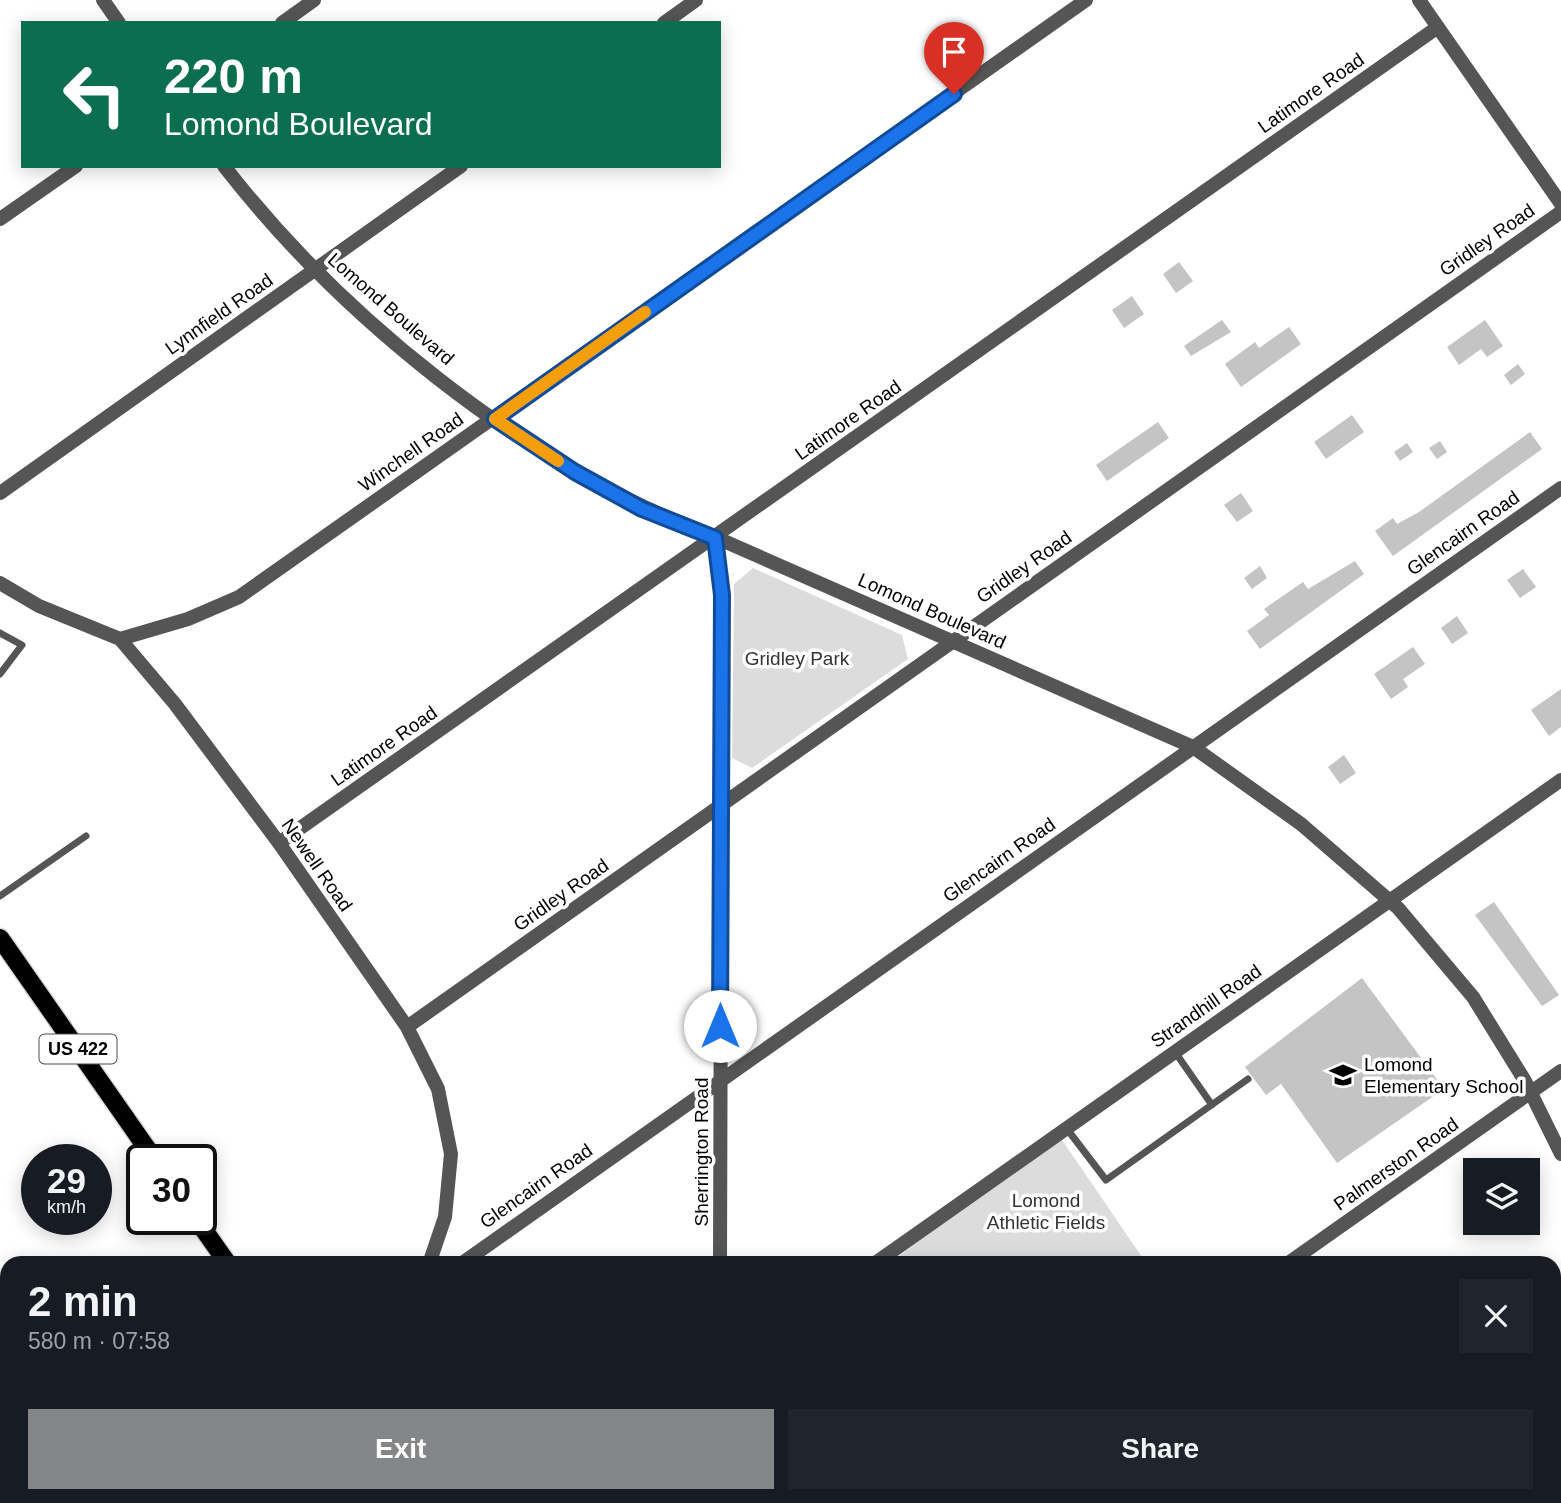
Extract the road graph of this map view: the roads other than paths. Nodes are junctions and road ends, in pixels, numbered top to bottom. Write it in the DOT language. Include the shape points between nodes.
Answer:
graph roads {
  1 [pos="103,0"];
  2 [pos="314,0"];
  3 [pos="696,0"];
  4 [pos="1086,0"];
  5 [pos="1419,0"];
  6 [pos="118,21"];
  7 [pos="285,21"];
  8 [pos="667,21"];
  9 [pos="1438,27"];
  10 [pos="73,168"];
  11 [pos="226,168"];
  12 [pos="458,168"];
  13 [pos="1561,204"];
  14 [pos="1561,212"];
  15 [pos="0,219"];
  16 [pos="315,269"];
  17 [pos="495,419"];
  18 [pos="1561,488"];
  19 [pos="0,493"];
  20 [pos="715,538"];
  21 [pos="0,583"];
  22 [pos="0,633"];
  23 [pos="120,639"];
  24 [pos="953,641"];
  25 [pos="0,674"];
  26 [pos="1193,747"];
  27 [pos="1561,780"];
  28 [pos="720,805"];
  29 [pos="86,836"];
  30 [pos="279,843"];
  31 [pos="0,896"];
  32 [pos="1389,901"];
  33 [pos="0,938"];
  34 [pos="407,1027"];
  35 [pos="1175,1052"];
  36 [pos="1561,1071"];
  37 [pos="720,1079"];
  38 [pos="1248,1079"];
  39 [pos="1531,1095"];
  40 [pos="1212,1105"];
  41 [pos="1066,1128"];
  42 [pos="144,1144"];
  43 [pos="1561,1154"];
  44 [pos="208,1235"];
  45 [pos="222,1256"];
  46 [pos="432,1256"];
  47 [pos="472,1256"];
  48 [pos="720,1256"];
  49 [pos="885,1256"];
  50 [pos="1299,1256"];
  1 -- 6 [label="street"];
  2 -- 7 [label="street"];
  3 -- 8 [label="street"];
  4 -- 17 [label="street, Winchell Road"];
  5 -- 9 [label="street"];
  9 -- 13 [label="street"];
  9 -- 20 [label="street, Latimore Road"];
  10 -- 15 [label="street"];
  11 -- 16 [label="street, Lomond Boulevard"];
  12 -- 16 [label="street, Lynnfield Road"];
  14 -- 24 [label="street, Gridley Road"];
  16 -- 17 [label="street, Lomond Boulevard" via="412,358"];
  16 -- 19 [label="street, Lynnfield Road"];
  17 -- 20 [label="street, Lomond Boulevard" via="642,509"];
  17 -- 23 [label="street, Winchell Road" via="239,597 188,619"];
  18 -- 26 [label="street, Glencairn Road"];
  20 -- 24 [label="street, Lomond Boulevard"];
  20 -- 28 [label="street, Sherrington Road" via="722,595"];
  20 -- 30 [label="street, Latimore Road"];
  21 -- 23 [label="street, Newell Road" via="39,606"];
  22 -- 25 [label="lane" via="22,645"];
  23 -- 30 [label="street, Newell Road"];
  24 -- 26 [label="street, Lomond Boulevard"];
  24 -- 28 [label="street, Gridley Road"];
  26 -- 32 [label="street, Lomond Boulevard" via="1301,824"];
  26 -- 37 [label="street, Glencairn Road"];
  27 -- 32 [label="street, Strandhill Road"];
  28 -- 34 [label="street, Gridley Road"];
  28 -- 37 [label="street, Sherrington Road"];
  29 -- 31 [label="lane"];
  30 -- 34 [label="street, Newell Road"];
  32 -- 35 [label="street, Strandhill Road"];
  32 -- 39 [label="street, Lomond Boulevard" via="1473,997"];
  33 -- 42 [label="main road, US 422"];
  34 -- 46 [label="street, Newell Road" via="438,1089 451,1154 445,1217"];
  35 -- 40 [label="lane"];
  35 -- 41 [label="street, Strandhill Road"];
  36 -- 39 [label="street, Palmerston Road"];
  37 -- 47 [label="street, Glencairn Road"];
  37 -- 48 [label="street, Sherrington Road"];
  38 -- 40 [label="lane"];
  39 -- 43 [label="street, Lomond Boulevard"];
  39 -- 50 [label="street, Palmerston Road"];
  40 -- 41 [label="lane" via="1106,1180"];
  41 -- 49 [label="street, Strandhill Road"];
  44 -- 45 [label="main road"];
}
